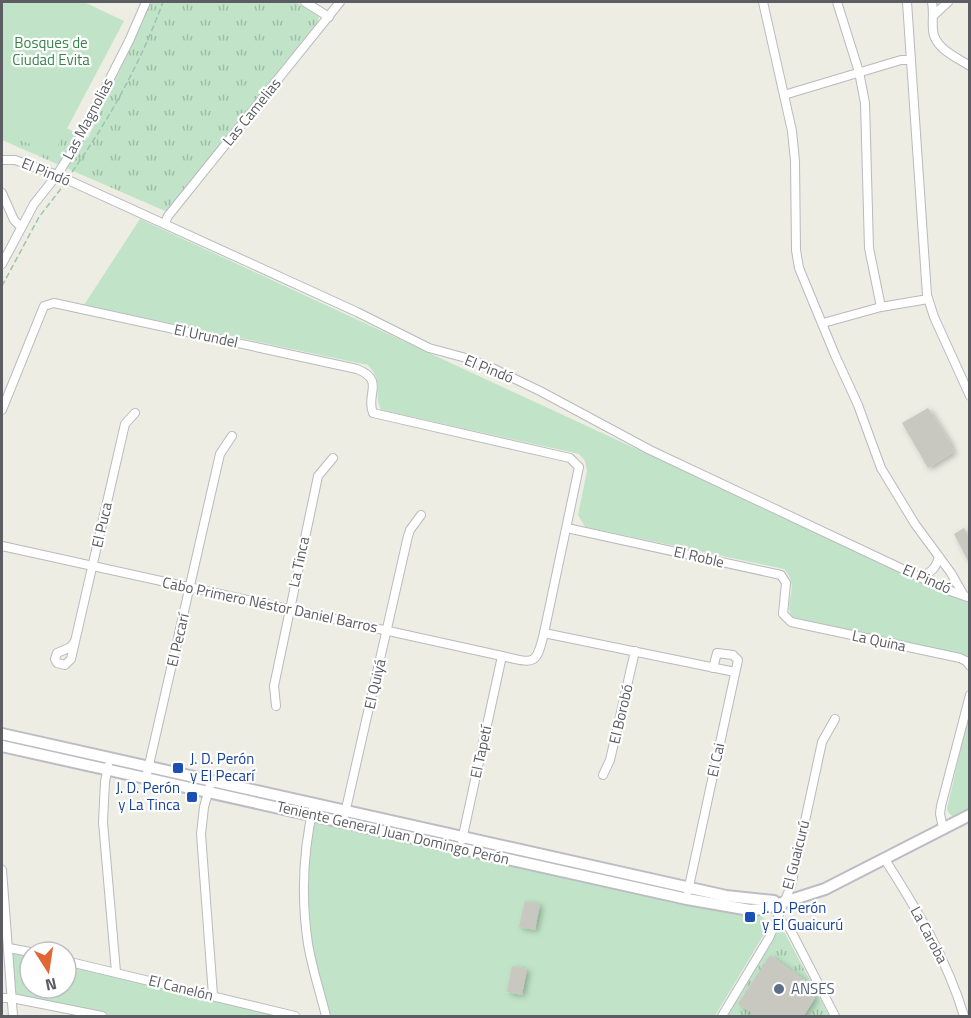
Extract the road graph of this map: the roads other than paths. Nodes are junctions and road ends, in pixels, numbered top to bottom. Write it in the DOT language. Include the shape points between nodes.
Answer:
graph roads {
  1 [pos="146,2"];
  2 [pos="305,2"];
  3 [pos="340,2"];
  4 [pos="763,2"];
  5 [pos="837,2"];
  6 [pos="907,2"];
  7 [pos="932,2"];
  8 [pos="948,2"];
  9 [pos="935,14"];
  10 [pos="329,17"];
  11 [pos="911,60"];
  12 [pos="969,66"];
  13 [pos="859,72"];
  14 [pos="784,94"];
  15 [pos="2,160"];
  16 [pos="57,175"];
  17 [pos="2,193"];
  18 [pos="165,223"];
  19 [pos="21,227"];
  20 [pos="2,262"];
  21 [pos="928,298"];
  22 [pos="880,307"];
  23 [pos="823,323"];
  24 [pos="969,396"];
  25 [pos="2,410"];
  26 [pos="135,413"];
  27 [pos="232,436"];
  28 [pos="333,458"];
  29 [pos="421,515"];
  30 [pos="567,528"];
  31 [pos="2,546"];
  32 [pos="939,557"];
  33 [pos="92,566"];
  34 [pos="920,577"];
  35 [pos="190,587"];
  36 [pos="966,596"];
  37 [pos="289,609"];
  38 [pos="791,622"];
  39 [pos="387,630"];
  40 [pos="544,633"];
  41 [pos="75,640"];
  42 [pos="635,651"];
  43 [pos="502,656"];
  44 [pos="968,663"];
  45 [pos="713,668"];
  46 [pos="735,672"];
  47 [pos="969,695"];
  48 [pos="276,706"];
  49 [pos="835,719"];
  50 [pos="2,734"];
  51 [pos="2,746"];
  52 [pos="109,764"];
  53 [pos="148,772"];
  54 [pos="603,775"];
  55 [pos="209,786"];
  56 [pos="313,810"];
  57 [pos="969,815"];
  58 [pos="345,817"];
  59 [pos="943,828"];
  60 [pos="461,843"];
  61 [pos="884,858"];
  62 [pos="2,870"];
  63 [pos="3,892"];
  64 [pos="688,893"];
  65 [pos="784,901"];
  66 [pos="777,919"];
  67 [pos="9,948"];
  68 [pos="18,950"];
  69 [pos="78,964"];
  70 [pos="116,972"];
  71 [pos="213,995"];
  72 [pos="2,998"];
  73 [pos="12,998"];
  74 [pos="13,1017"];
  75 [pos="102,1017"];
  76 [pos="295,1017"];
  77 [pos="326,1017"];
  78 [pos="722,1017"];
  79 [pos="835,1017"];
  80 [pos="964,1017"];
  1 -- 16 [label="street, Las Magnolias" via="89,120"];
  2 -- 10 [label="street"];
  3 -- 10 [label="street, Las Camelias"];
  4 -- 14 [label="street"];
  5 -- 13 [label="street"];
  6 -- 11 [label="street"];
  7 -- 9 [label="street"];
  8 -- 9 [label="street"];
  9 -- 12 [label="street" via="934,39"];
  10 -- 18 [label="street, Las Camelias"];
  11 -- 13 [label="street"];
  11 -- 21 [label="street"];
  13 -- 14 [label="street"];
  13 -- 22 [label="street" via="866,114 869,248"];
  14 -- 23 [label="street" via="794,145 797,260"];
  15 -- 16 [label="street, El Pindó" via="15,160"];
  16 -- 18 [label="street, El Pindó"];
  16 -- 19 [label="street, Las Magnolias"];
  17 -- 19 [label="street"];
  18 -- 34 [label="street, El Pindó" via="429,348 466,358 515,379 650,450"];
  19 -- 20 [label="street, Las Magnolias"];
  21 -- 22 [label="street"];
  21 -- 24 [label="street"];
  22 -- 23 [label="street"];
  23 -- 32 [label="street" via="881,468"];
  25 -- 30 [label="street, El Urundel" via="44,306 54,303 364,372 372,380 370,406 378,416 570,458 579,467"];
  26 -- 33 [label="street, El Puca" via="125,424"];
  27 -- 35 [label="street, El Pecarí" via="220,454"];
  28 -- 37 [label="street, La Tinca" via="318,476"];
  29 -- 39 [label="street, El Quiyá" via="408,536"];
  30 -- 38 [label="street, El Roble" via="781,575 786,583 783,614"];
  30 -- 40 [label="street"];
  31 -- 33 [label="street, Cabo Primero Néstor Daniel Barros"];
  32 -- 34 [label="street" via="937,566"];
  32 -- 36 [label="street"];
  33 -- 35 [label="street, Cabo Primero Néstor Daniel Barros"];
  33 -- 41 [label="street, El Puca"];
  34 -- 36 [label="street, El Pindó"];
  35 -- 37 [label="street, Cabo Primero Néstor Daniel Barros"];
  35 -- 53 [label="street, El Pecarí"];
  37 -- 39 [label="street, Cabo Primero Néstor Daniel Barros"];
  37 -- 48 [label="street, La Tinca" via="274,686"];
  38 -- 44 [label="street, La Quina" via="960,658"];
  39 -- 43 [label="street, Cabo Primero Néstor Daniel Barros"];
  39 -- 58 [label="street, El Quiyá"];
  40 -- 42 [label="street"];
  40 -- 43 [label="street, Cabo Primero Néstor Daniel Barros" via="537,657 526,661"];
  42 -- 45 [label="street"];
  42 -- 54 [label="street, El Borobó" via="610,760"];
  43 -- 60 [label="street, El Tapetí"];
  45 -- 46 [label="street"];
  45 -- 46 [label="street" via="717,653 726,653 738,660"];
  46 -- 64 [label="street, El Cai"];
  47 -- 59 [label="street" via="941,806"];
  49 -- 65 [label="street, El Guaicurú" via="822,742 791,886"];
  50 -- 52 [label="main road, Teniente General Juan Domingo Perón"];
  51 -- 52 [label="main road, Teniente General Juan Domingo Perón"];
  52 -- 53 [label="main road, Teniente General Juan Domingo Perón"];
  52 -- 70 [label="street" via="102,804"];
  53 -- 55 [label="main road, Teniente General Juan Domingo Perón"];
  55 -- 56 [label="main road, Teniente General Juan Domingo Perón"];
  55 -- 71 [label="street" via="201,834"];
  56 -- 58 [label="main road, Teniente General Juan Domingo Perón"];
  56 -- 77 [label="street" via="305,860 305,926"];
  57 -- 59 [label="main road, Teniente General Juan Domingo Perón"];
  58 -- 60 [label="main road, Teniente General Juan Domingo Perón"];
  59 -- 61 [label="main road, Teniente General Juan Domingo Perón"];
  60 -- 64 [label="main road, Teniente General Juan Domingo Perón"];
  61 -- 65 [label="main road, Teniente General Juan Domingo Perón" via="825,889"];
  61 -- 80 [label="street, La Caroba" via="932,938"];
  62 -- 63 [label="street"];
  63 -- 67 [label="street"];
  64 -- 65 [label="main road, Teniente General Juan Domingo Perón"];
  65 -- 66 [label="street, El Guaicurú"];
  66 -- 78 [label="street, El Guaicurú"];
  66 -- 79 [label="street" via="789,927"];
  67 -- 68 [label="street"];
  67 -- 73 [label="street"];
  69 -- 70 [label="street, El Canelón"];
  70 -- 71 [label="street, El Canelón"];
  71 -- 76 [label="street, El Canelón"];
  72 -- 73 [label="street"];
  73 -- 74 [label="street"];
  73 -- 75 [label="street"];
}
